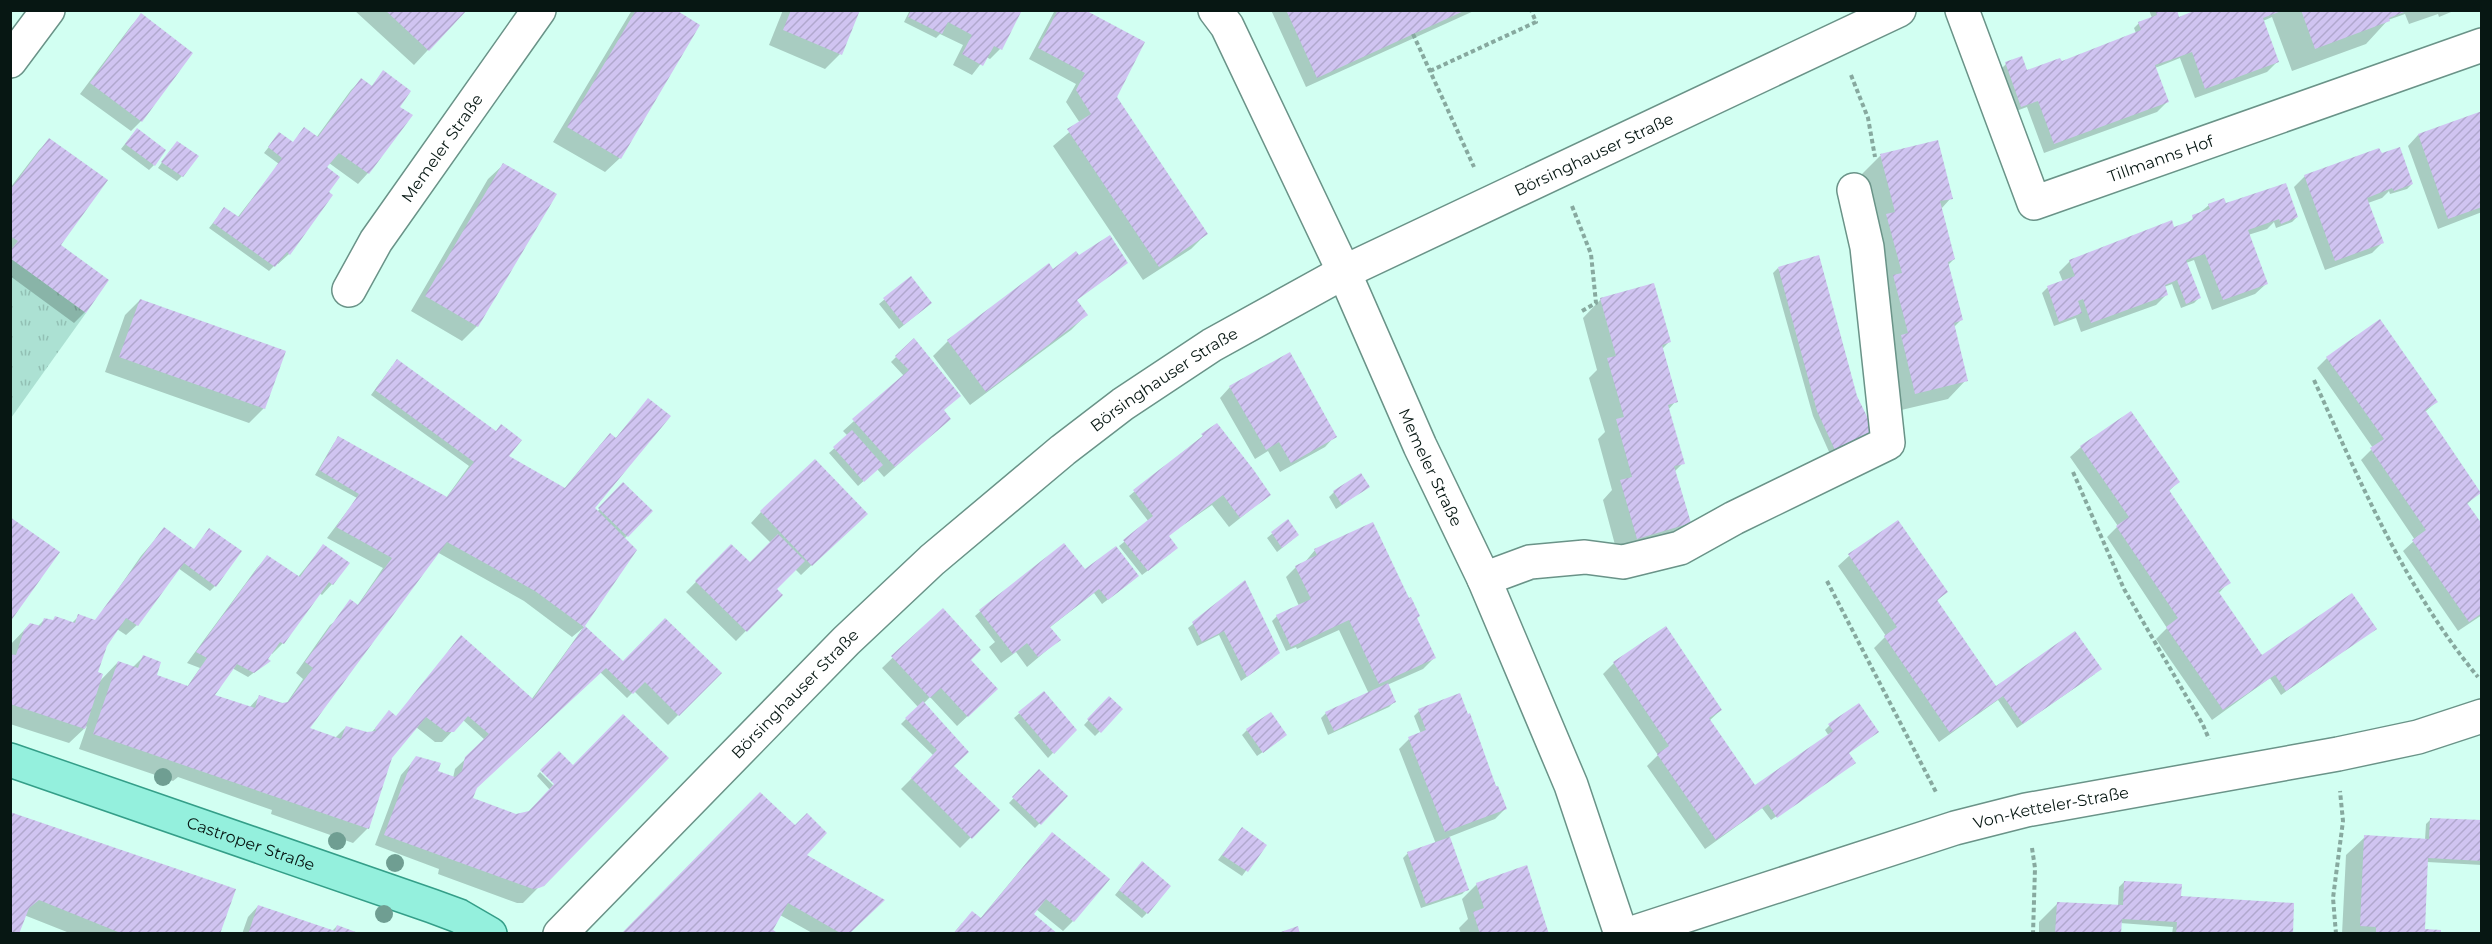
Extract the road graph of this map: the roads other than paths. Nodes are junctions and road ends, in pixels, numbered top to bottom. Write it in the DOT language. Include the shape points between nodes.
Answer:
graph roads {
  1 [pos="48,10"];
  2 [pos="539,10"];
  3 [pos="1215,10"];
  4 [pos="1899,10"];
  5 [pos="1962,10"];
  6 [pos="2481,45"];
  7 [pos="10,61"];
  8 [pos="1854,190"];
  9 [pos="1344,272"];
  10 [pos="349,290"];
  11 [pos="1484,579"];
  12 [pos="2481,716"];
  13 [pos="10,760"];
  14 [pos="490,933"];
  15 [pos="560,933"];
  16 [pos="1621,933"];
  17 [pos="1629,933"];
  1 -- 7 [label="street"];
  2 -- 10 [label="street, Memeler Straße" via="376,241"];
  3 -- 9 [label="street, Memeler Straße" via="1227,26"];
  4 -- 9 [label="street, Börsinghauser Straße"];
  5 -- 6 [label="street, Tillmanns Hof" via="2034,203"];
  8 -- 11 [label="street" via="1867,247 1888,443 1680,548 1623,562 1585,557 1530,562"];
  9 -- 11 [label="street, Memeler Straße" via="1420,446"];
  9 -- 15 [label="street, Börsinghauser Straße" via="1212,345 1123,404 949,545 846,641"];
  11 -- 16 [label="street, Memeler Straße" via="1571,785"];
  12 -- 17 [label="street, Von-Ketteler-Straße" via="2418,737 2026,810 1955,828"];
  13 -- 14 [label="main road, Castroper Straße" via="432,906"];
}
